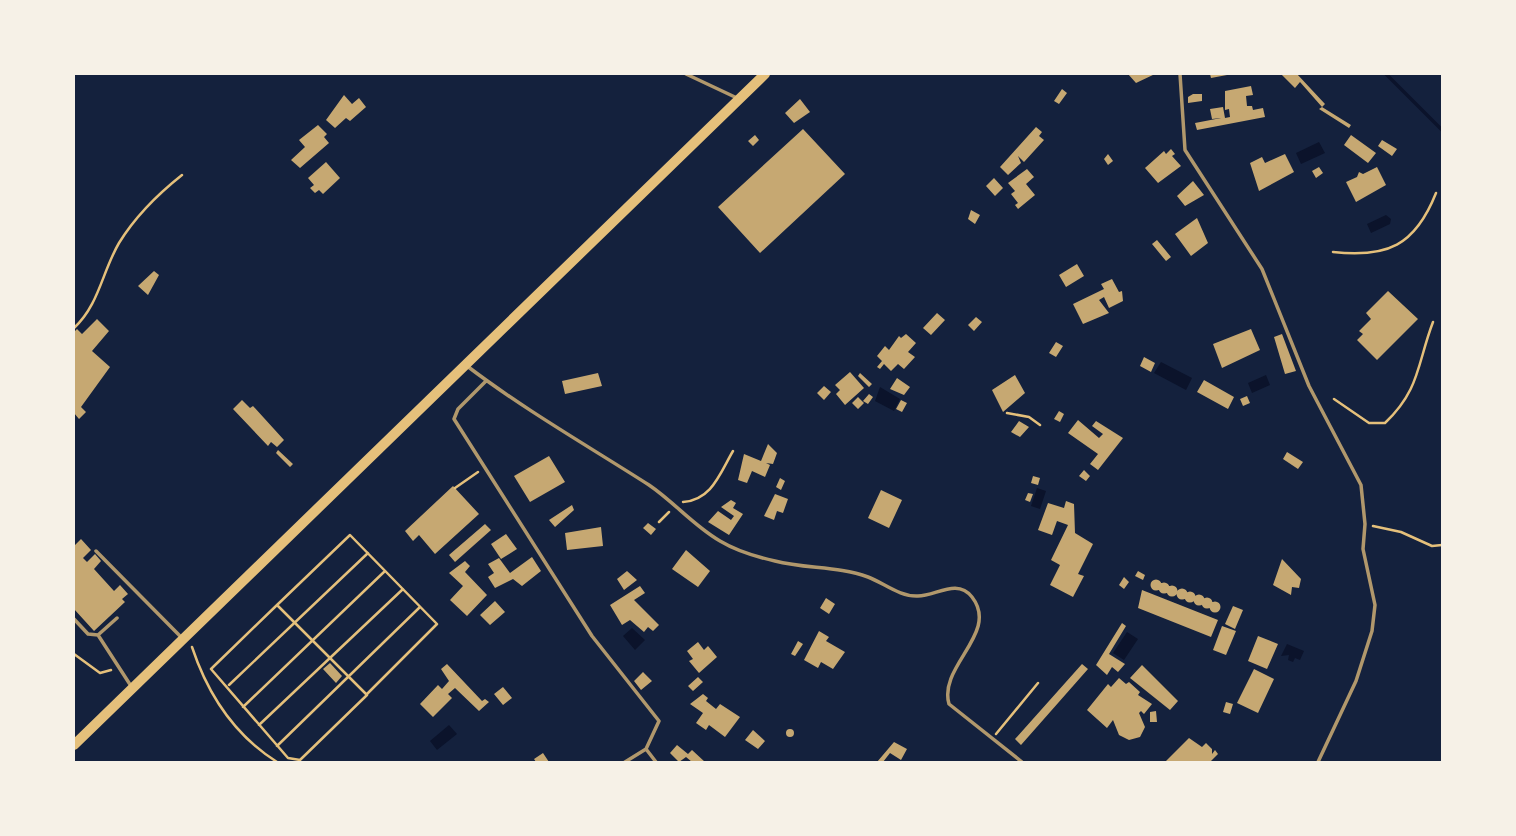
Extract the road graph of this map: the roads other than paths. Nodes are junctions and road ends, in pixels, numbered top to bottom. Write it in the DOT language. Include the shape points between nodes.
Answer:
graph roads {
  1 [pos="686,74"];
  2 [pos="765,74"];
  3 [pos="1180,74"];
  4 [pos="739,99"];
  5 [pos="465,365"];
  6 [pos="486,381"];
  7 [pos="96,551"];
  8 [pos="117,618"];
  9 [pos="74,619"];
  10 [pos="98,635"];
  11 [pos="185,637"];
  12 [pos="132,688"];
  13 [pos="74,745"];
  14 [pos="646,749"];
  15 [pos="625,762"];
  16 [pos="656,762"];
  17 [pos="1022,762"];
  18 [pos="1318,762"];
  1 -- 4 [label="lane"];
  2 -- 4 [label="main road"];
  3 -- 18 [label="lane" via="1185,150 1262,269 1309,386 1361,485 1363,549 1375,605 1371,631 1356,681"];
  4 -- 5 [label="main road"];
  5 -- 6 [label="lane"];
  5 -- 11 [label="main road"];
  6 -- 14 [label="lane" via="457,409 454,419 580,619 659,721"];
  6 -- 17 [label="lane" via="675,503 721,541 771,561 842,569 904,594 918,596 952,587 970,594 979,619 947,683 949,704"];
  7 -- 11 [label="lane"];
  8 -- 10 [label="lane"];
  9 -- 10 [label="lane" via="88,634"];
  10 -- 12 [label="lane"];
  11 -- 12 [label="main road"];
  12 -- 13 [label="main road"];
  14 -- 15 [label="lane"];
  14 -- 16 [label="lane"];
}
